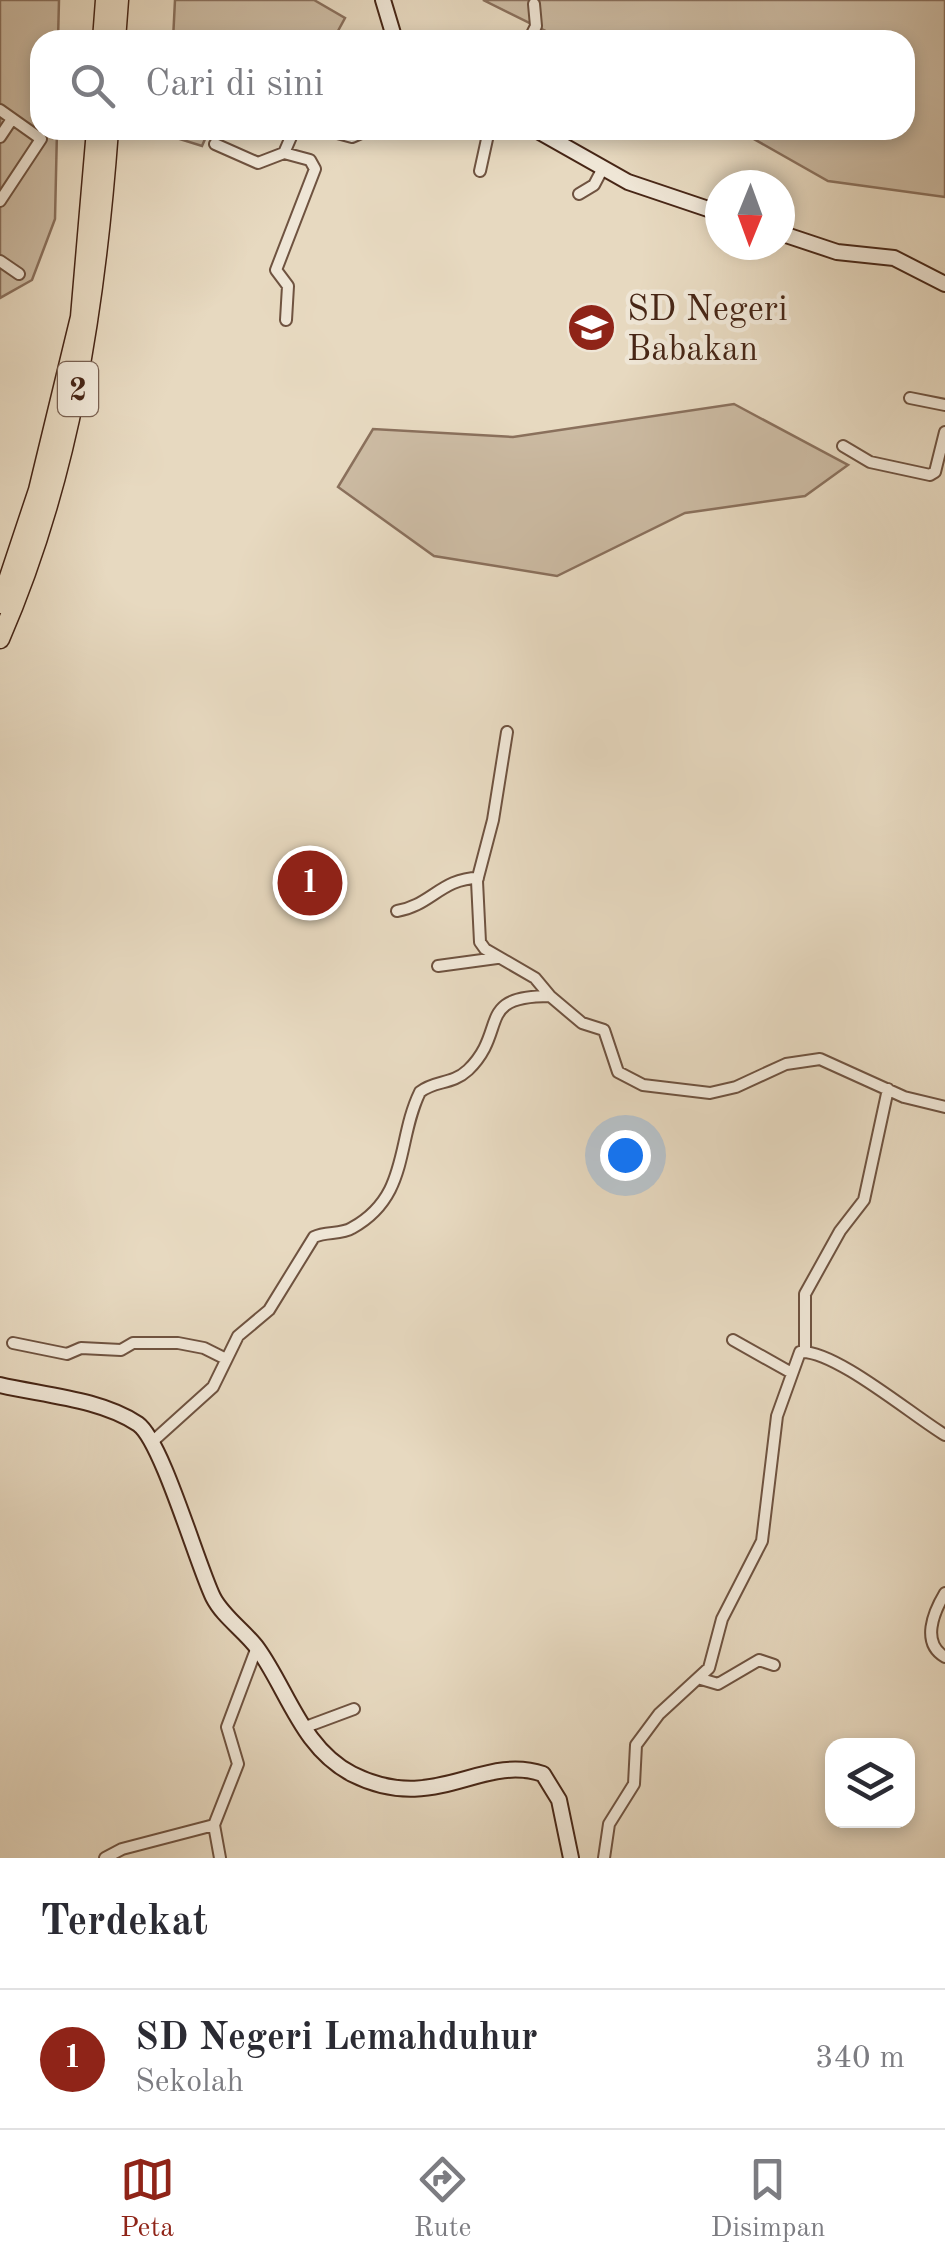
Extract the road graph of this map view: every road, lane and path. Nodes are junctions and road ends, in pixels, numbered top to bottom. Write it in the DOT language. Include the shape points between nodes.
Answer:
graph roads {
  1 [pos="105,0"];
  2 [pos="119,0"];
  3 [pos="383,0"];
  4 [pos="534,4"];
  5 [pos="103,30"];
  6 [pos="117,30"];
  7 [pos="392,30"];
  8 [pos="534,30"];
  9 [pos="0,110"];
  10 [pos="12,118"];
  11 [pos="30,131"];
  12 [pos="0,137"];
  13 [pos="40,140"];
  14 [pos="95,140"];
  15 [pos="108,140"];
  16 [pos="290,140"];
  17 [pos="487,140"];
  18 [pos="554,140"];
  19 [pos="215,144"];
  20 [pos="284,153"];
  21 [pos="603,168"];
  22 [pos="480,170"];
  23 [pos="578,194"];
  24 [pos="0,201"];
  25 [pos="705,208"];
  26 [pos="795,238"];
  27 [pos="0,261"];
  28 [pos="20,274"];
  29 [pos="945,284"];
  30 [pos="286,320"];
  31 [pos="910,398"];
  32 [pos="945,405"];
  33 [pos="945,432"];
  34 [pos="843,446"];
  35 [pos="0,604"];
  36 [pos="0,638"];
  37 [pos="507,732"];
  38 [pos="478,878"];
  39 [pos="397,911"];
  40 [pos="503,958"];
  41 [pos="438,966"];
  42 [pos="550,996"];
  43 [pos="888,1089"];
  44 [pos="945,1107"];
  45 [pos="733,1340"];
  46 [pos="13,1343"];
  47 [pos="805,1351"];
  48 [pos="226,1358"];
  49 [pos="790,1372"];
  50 [pos="0,1385"];
  51 [pos="945,1435"];
  52 [pos="152,1442"];
  53 [pos="945,1593"];
  54 [pos="257,1647"];
  55 [pos="945,1658"];
  56 [pos="774,1665"];
  57 [pos="701,1679"];
  58 [pos="354,1709"];
  59 [pos="303,1728"];
  60 [pos="214,1825"];
  61 [pos="104,1858"];
  62 [pos="220,1858"];
  63 [pos="571,1858"];
  64 [pos="604,1858"];
  1 -- 5 [label="highway"];
  2 -- 6 [label="highway"];
  3 -- 7 [label="street"];
  4 -- 8 [label="street"];
  9 -- 10 [label="street"];
  10 -- 11 [label="street"];
  10 -- 12 [label="street"];
  13 -- 24 [label="street"];
  14 -- 35 [label="highway, 2" via="80,316 38,490"];
  15 -- 36 [label="highway, 2" via="92,316 73,416"];
  16 -- 20 [label="street"];
  17 -- 22 [label="street"];
  18 -- 21 [label="street"];
  19 -- 20 [label="street" via="258,163"];
  20 -- 30 [label="street" via="310,160 315,169 276,270 288,286"];
  21 -- 23 [label="street"];
  21 -- 25 [label="street"];
  26 -- 29 [label="street" via="837,252 894,258"];
  27 -- 28 [label="street"];
  31 -- 32 [label="street"];
  33 -- 34 [label="street" via="930,475 870,462"];
  37 -- 38 [label="street"];
  38 -- 39 [label="street" via="448,882 418,906"];
  38 -- 40 [label="street" via="480,942"];
  40 -- 41 [label="street"];
  40 -- 42 [label="street" via="536,978"];
  42 -- 43 [label="street" via="582,1023 604,1030 618,1072 634,1082 718,1092 812,1058"];
  42 -- 48 [label="street" via="503,1004 491,1039 468,1070 454,1082 420,1092 403,1164 386,1194 354,1228 312,1240 269,1310 240,1333"];
  43 -- 44 [label="street"];
  43 -- 47 [label="street" via="864,1200 805,1294"];
  45 -- 49 [label="street"];
  46 -- 48 [label="street" via="68,1354 81,1348 122,1350 137,1342 178,1344"];
  47 -- 49 [label="street"];
  47 -- 51 [label="street" via="874,1385"];
  48 -- 52 [label="street" via="212,1387"];
  49 -- 57 [label="street" via="776,1422 762,1541 722,1619"];
  50 -- 52 [label="street" via="114,1413 138,1424"];
  52 -- 54 [label="street" via="213,1597"];
  53 -- 55 [label="street" via="930,1636"];
  54 -- 59 [label="street"];
  54 -- 60 [label="street" via="227,1726 238,1764"];
  56 -- 57 [label="street" via="758,1660 718,1684"];
  57 -- 64 [label="street" via="636,1745 634,1784 609,1824"];
  58 -- 59 [label="street"];
  59 -- 63 [label="street" via="337,1764 392,1790 512,1772 544,1774 559,1800"];
  60 -- 61 [label="street"];
  60 -- 62 [label="street"];
}
